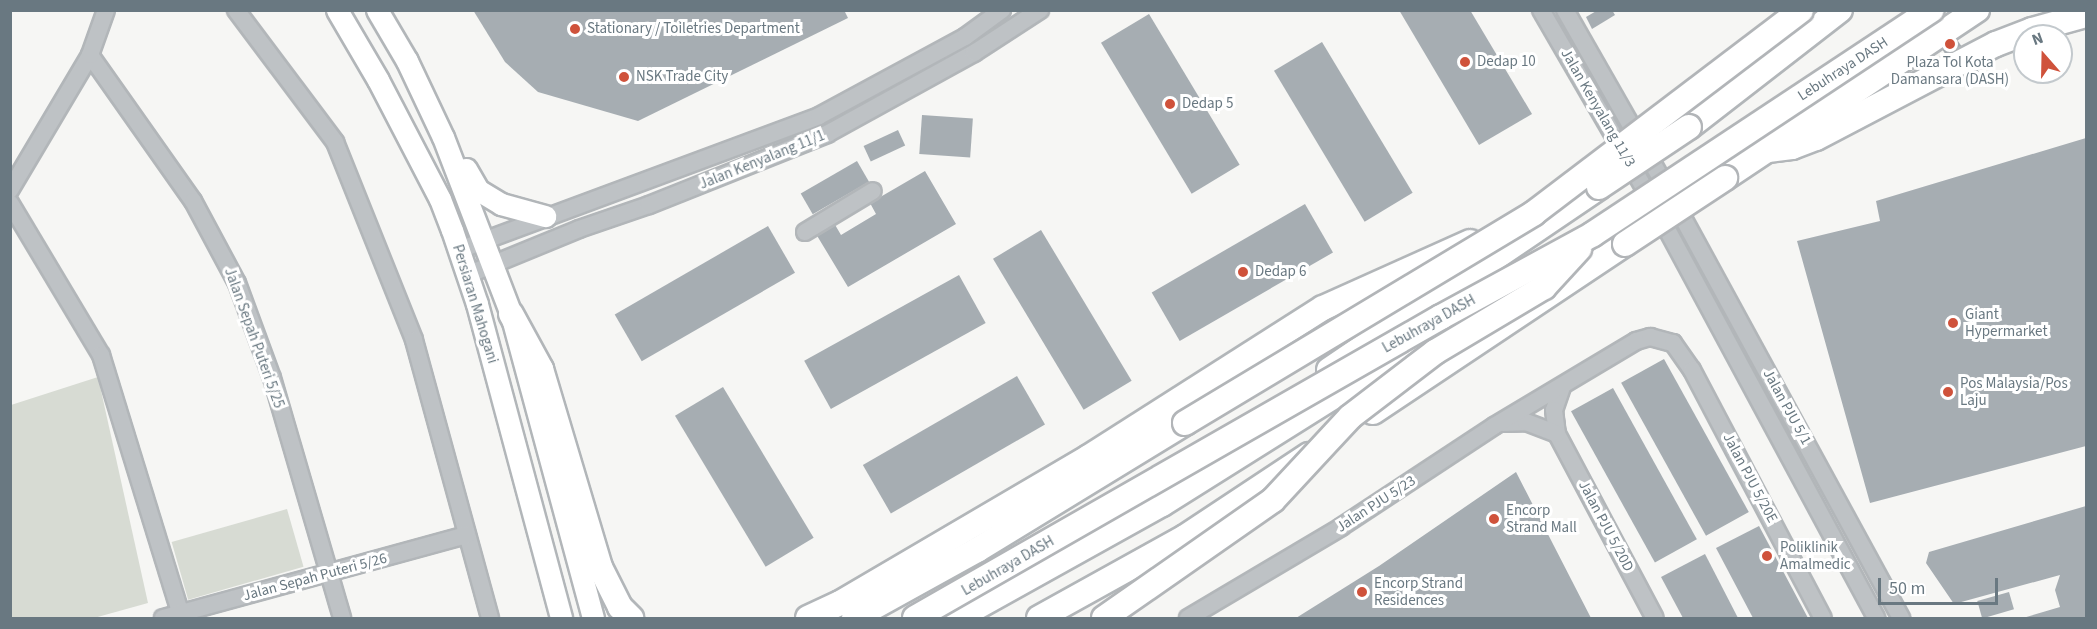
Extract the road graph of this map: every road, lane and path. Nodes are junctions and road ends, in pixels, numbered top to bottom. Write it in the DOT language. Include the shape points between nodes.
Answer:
graph roads {
  1 [pos="106,10"];
  2 [pos="236,10"];
  3 [pos="338,10"];
  4 [pos="377,10"];
  5 [pos="1002,10"];
  6 [pos="1040,10"];
  7 [pos="1541,10"];
  8 [pos="1565,10"];
  9 [pos="1801,10"];
  10 [pos="1840,10"];
  11 [pos="1918,10"];
  12 [pos="1932,10"];
  13 [pos="1977,10"];
  14 [pos="2086,15"];
  15 [pos="90,55"];
  16 [pos="443,137"];
  17 [pos="1768,150"];
  18 [pos="10,190"];
  19 [pos="873,191"];
  20 [pos="1671,196"];
  21 [pos="10,203"];
  22 [pos="1654,205"];
  23 [pos="1533,213"];
  24 [pos="545,216"];
  25 [pos="1600,226"];
  26 [pos="805,232"];
  27 [pos="483,240"];
  28 [pos="459,250"];
  29 [pos="492,265"];
  30 [pos="467,275"];
  31 [pos="511,315"];
  32 [pos="1562,387"];
  33 [pos="1494,426"];
  34 [pos="1557,434"];
  35 [pos="1162,504"];
  36 [pos="467,535"];
  37 [pos="330,573"];
  38 [pos="182,616"];
  39 [pos="164,618"];
  40 [pos="342,618"];
  41 [pos="490,618"];
  42 [pos="561,618"];
  43 [pos="593,618"];
  44 [pos="631,618"];
  45 [pos="808,618"];
  46 [pos="854,618"];
  47 [pos="915,618"];
  48 [pos="957,618"];
  49 [pos="1039,618"];
  50 [pos="1104,618"];
  51 [pos="1188,618"];
  52 [pos="1655,618"];
  53 [pos="1822,618"];
  54 [pos="1876,618"];
  55 [pos="1901,618"];
  1 -- 15 [label="street"];
  2 -- 36 [label="street" via="335,142 414,340"];
  3 -- 28 [label="main road, Persiaran Mahogani" via="440,199"];
  4 -- 16 [label="main road, Persiaran Mahogani" via="407,61"];
  5 -- 24 [label="street, Jalan Kenyalang 11/1" via="965,37 819,116"];
  6 -- 29 [label="street, Jalan Kenyalang 11/1" via="974,53 827,134"];
  7 -- 22 [label="street, Jalan Kenyalang 11/3"];
  8 -- 20 [label="street, Jalan Kenyalang 11/3"];
  9 -- 23 [label="highway, Lebuhraya DASH, bridge"];
  10 -- 35 [label="highway, bridge" via="1689,127 1211,450 1182,476"];
  11 -- 25 [label="highway, bridge"];
  12 -- 25 [label="highway, Lebuhraya DASH, bridge"];
  13 -- 17 [label="highway"];
  14 -- 17 [label="highway" via="1996,44 1816,138"];
  15 -- 18 [label="street"];
  15 -- 37 [label="street, Jalan Sepah Puteri 5/25" via="193,201 237,283 272,378"];
  16 -- 24 [label="main road" via="478,190 501,204"];
  16 -- 27 [label="main road, Persiaran Mahogani"];
  17 -- 49 [label="highway, bridge" via="1185,537"];
  19 -- 26 [label="street"];
  20 -- 55 [label="street, Jalan PJU 5/1"];
  21 -- 38 [label="street" via="101,355"];
  22 -- 54 [label="street, Jalan PJU 5/1"];
  23 -- 45 [label="highway, bridge" via="1323,308 1089,457"];
  23 -- 46 [label="highway, Lebuhraya DASH, bridge" via="977,550"];
  24 -- 27 [label="street, Jalan Kenyalang 11/1"];
  25 -- 35 [label="highway"];
  25 -- 47 [label="highway, Lebuhraya DASH, bridge"];
  25 -- 50 [label="highway, bridge" via="1544,287 1435,352 1350,417 1273,500"];
  27 -- 28 [label="street, Jalan Kenyalang 11/1"];
  27 -- 29 [label="main road, Persiaran Mahogani"];
  28 -- 30 [label="main road, Persiaran Mahogani"];
  29 -- 30 [label="street, Jalan Kenyalang 11/1"];
  29 -- 31 [label="main road, Persiaran Mahogani"];
  30 -- 42 [label="main road, Persiaran Mahogani"];
  31 -- 43 [label="main road, Persiaran Mahogani"];
  31 -- 44 [label="highway" via="541,369 600,567 620,607"];
  32 -- 33 [label="street, Jalan PJU 5/23"];
  32 -- 34 [label="street, Jalan PJU 5/20D" via="1554,410"];
  32 -- 53 [label="street, Jalan PJU 5/20E" via="1636,341 1650,338 1673,343 1692,370"];
  33 -- 34 [label="street" via="1527,422"];
  33 -- 51 [label="street, Jalan PJU 5/23" via="1341,527"];
  34 -- 52 [label="street, Jalan PJU 5/20D"];
  35 -- 48 [label="highway"];
  36 -- 37 [label="street, Jalan Sepah Puteri 5/26"];
  36 -- 41 [label="street"];
  37 -- 38 [label="street, Jalan Sepah Puteri 5/26"];
  37 -- 40 [label="street, Jalan Sepah Puteri 5/25"];
  38 -- 39 [label="street, Jalan Sepah Puteri 5/26"];
}
